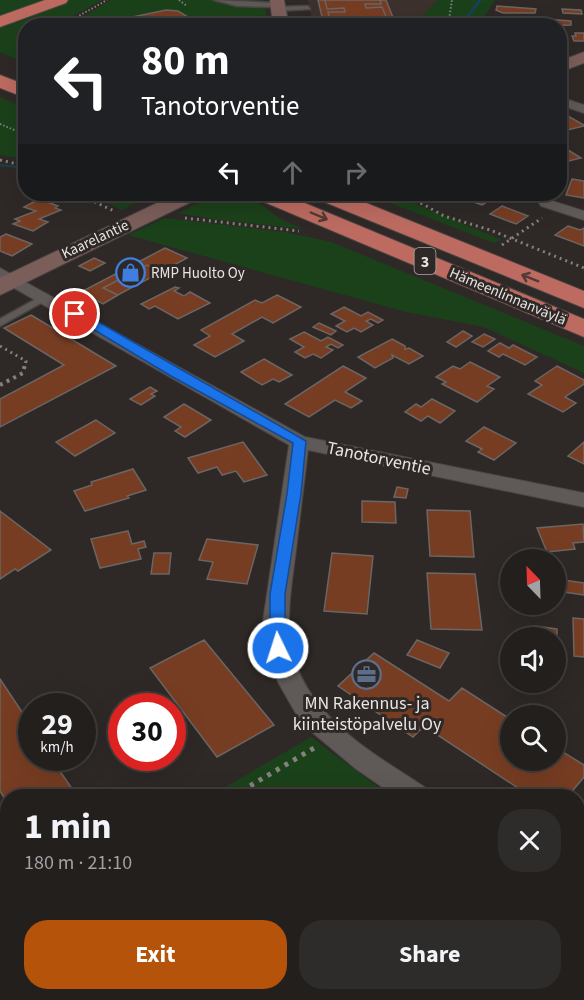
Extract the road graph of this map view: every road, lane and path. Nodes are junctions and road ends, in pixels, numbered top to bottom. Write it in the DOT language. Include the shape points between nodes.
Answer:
graph roads {
  1 [pos="60,0"];
  2 [pos="107,0"];
  3 [pos="178,0"];
  4 [pos="217,0"];
  5 [pos="452,0"];
  6 [pos="277,4"];
  7 [pos="188,6"];
  8 [pos="308,8"];
  9 [pos="75,18"];
  10 [pos="449,18"];
  11 [pos="0,22"];
  12 [pos="584,57"];
  13 [pos="567,65"];
  14 [pos="0,81"];
  15 [pos="18,89"];
  16 [pos="567,104"];
  17 [pos="584,110"];
  18 [pos="0,124"];
  19 [pos="18,132"];
  20 [pos="0,160"];
  21 [pos="18,164"];
  22 [pos="92,201"];
  23 [pos="177,201"];
  24 [pos="282,201"];
  25 [pos="342,201"];
  26 [pos="417,201"];
  27 [pos="553,206"];
  28 [pos="122,216"];
  29 [pos="584,216"];
  30 [pos="183,218"];
  31 [pos="306,234"];
  32 [pos="509,239"];
  33 [pos="502,245"];
  34 [pos="584,268"];
  35 [pos="5,280"];
  36 [pos="45,297"];
  37 [pos="584,300"];
  38 [pos="0,323"];
  39 [pos="584,329"];
  40 [pos="0,346"];
  41 [pos="0,385"];
  42 [pos="299,441"];
  43 [pos="584,500"];
  44 [pos="330,736"];
  45 [pos="244,789"];
  46 [pos="406,789"];
  1 -- 11 [label="highway"];
  2 -- 9 [label="path"];
  3 -- 7 [label="path"];
  4 -- 6 [label="lane"];
  5 -- 10 [label="path"];
  6 -- 8 [label="lane"];
  12 -- 13 [label="main road"];
  14 -- 15 [label="highway"];
  16 -- 17 [label="street"];
  18 -- 19 [label="path"];
  20 -- 21 [label="path"];
  22 -- 28 [label="path"];
  23 -- 35 [label="main road, Kaarelantie"];
  24 -- 39 [label="highway, Hämeenlinnanväylä / 3, one-way"];
  37 -- 25 [label="highway, Hämeenlinnanväylä / 3, one-way"];
  26 -- 32 [label="path" via="444,216"];
  27 -- 29 [label="street"];
  27 -- 32 [label="path"];
  30 -- 31 [label="path"];
  32 -- 33 [label="path"];
  32 -- 34 [label="path"];
  35 -- 36 [label="street, Tanotorventie"];
  36 -- 38 [label="lane"];
  36 -- 42 [label="street, Tanotorventie"];
  40 -- 41 [label="path" via="26,361 22,373"];
  42 -- 43 [label="street, Tanotorventie"];
  42 -- 44 [label="street" via="277,594 278,648 285,674 313,718"];
  44 -- 45 [label="path"];
  44 -- 46 [label="street"];
}
